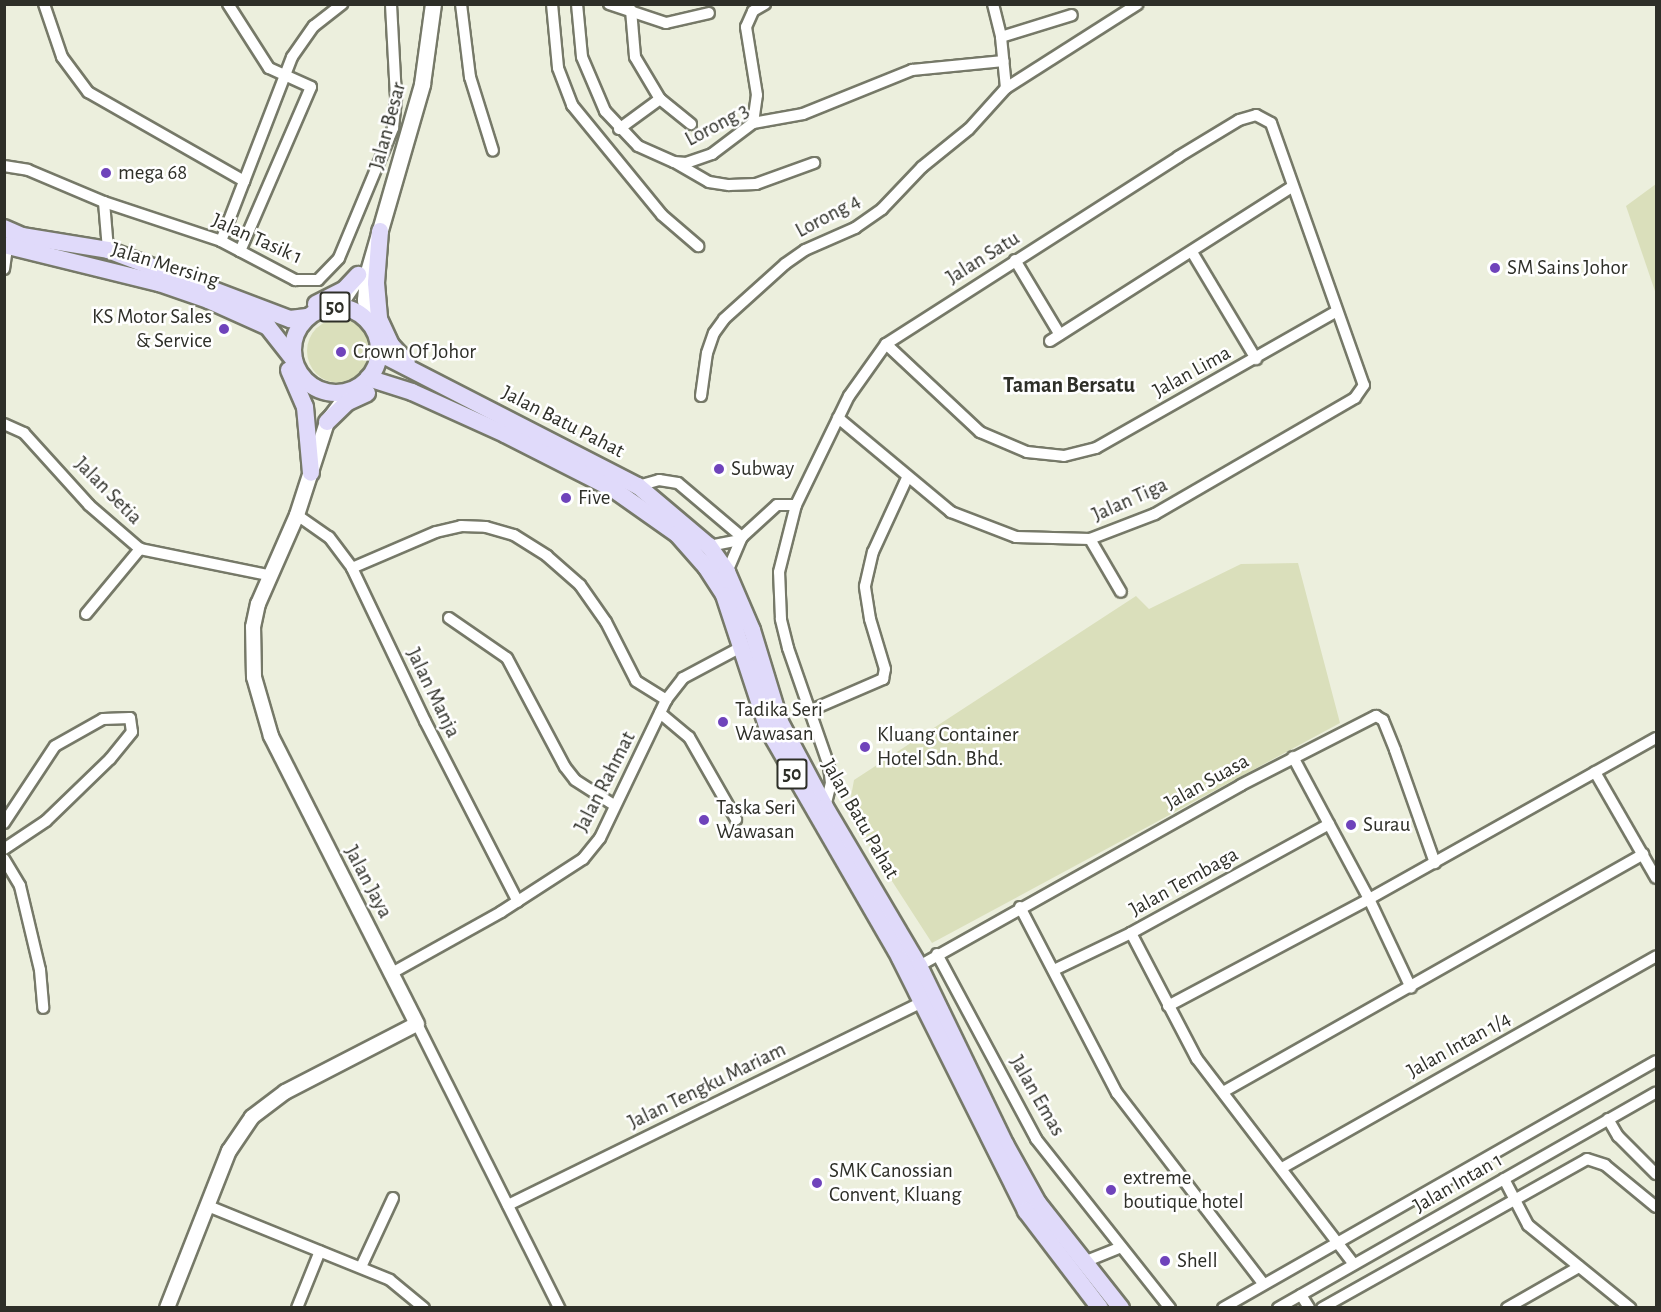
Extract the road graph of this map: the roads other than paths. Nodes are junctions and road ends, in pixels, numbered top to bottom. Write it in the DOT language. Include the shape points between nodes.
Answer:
graph roads {
  1 [pos="44,4"];
  2 [pos="228,4"];
  3 [pos="342,4"];
  4 [pos="391,4"];
  5 [pos="433,4"];
  6 [pos="461,4"];
  7 [pos="552,4"];
  8 [pos="577,4"];
  9 [pos="609,4"];
  10 [pos="765,4"];
  11 [pos="993,4"];
  12 [pos="1138,4"];
  13 [pos="631,10"];
  14 [pos="709,14"];
  15 [pos="1072,15"];
  16 [pos="1001,37"];
  17 [pos="1004,61"];
  18 [pos="284,74"];
  19 [pos="1006,88"];
  20 [pos="660,99"];
  21 [pos="753,123"];
  22 [pos="691,124"];
  23 [pos="619,129"];
  24 [pos="493,151"];
  25 [pos="674,162"];
  26 [pos="814,163"];
  27 [pos="4,166"];
  28 [pos="244,181"];
  29 [pos="1292,187"];
  30 [pos="104,202"];
  31 [pos="4,228"];
  32 [pos="380,231"];
  33 [pos="221,241"];
  34 [pos="6,246"];
  35 [pos="698,246"];
  36 [pos="108,250"];
  37 [pos="240,251"];
  38 [pos="1192,252"];
  39 [pos="371,255"];
  40 [pos="1015,260"];
  41 [pos="4,269"];
  42 [pos="358,274"];
  43 [pos="337,306"];
  44 [pos="245,308"];
  45 [pos="1337,311"];
  46 [pos="274,313"];
  47 [pos="307,317"];
  48 [pos="370,323"];
  49 [pos="1060,335"];
  50 [pos="1050,341"];
  51 [pos="886,344"];
  52 [pos="379,353"];
  53 [pos="1256,359"];
  54 [pos="297,367"];
  55 [pos="368,378"];
  56 [pos="430,380"];
  57 [pos="350,391"];
  58 [pos="412,392"];
  59 [pos="700,396"];
  60 [pos="838,418"];
  61 [pos="327,422"];
  62 [pos="4,424"];
  63 [pos="312,466"];
  64 [pos="907,478"];
  65 [pos="638,486"];
  66 [pos="796,505"];
  67 [pos="297,515"];
  68 [pos="741,538"];
  69 [pos="1090,539"];
  70 [pos="709,546"];
  71 [pos="140,549"];
  72 [pos="352,568"];
  73 [pos="727,572"];
  74 [pos="268,575"];
  75 [pos="1121,592"];
  76 [pos="86,614"];
  77 [pos="449,618"];
  78 [pos="741,647"];
  79 [pos="666,700"];
  80 [pos="809,711"];
  81 [pos="660,713"];
  82 [pos="1656,738"];
  83 [pos="1293,757"];
  84 [pos="1594,772"];
  85 [pos="614,805"];
  86 [pos="825,807"];
  87 [pos="736,819"];
  88 [pos="4,823"];
  89 [pos="1329,824"];
  90 [pos="4,849"];
  91 [pos="1643,854"];
  92 [pos="4,859"];
  93 [pos="1435,863"];
  94 [pos="1656,878"];
  95 [pos="1369,899"];
  96 [pos="518,902"];
  97 [pos="1020,907"];
  98 [pos="1131,933"];
  99 [pos="937,954"];
  100 [pos="1656,956"];
  101 [pos="919,966"];
  102 [pos="1054,970"];
  103 [pos="392,973"];
  104 [pos="1411,988"];
  105 [pos="923,1002"];
  106 [pos="1168,1006"];
  107 [pos="43,1008"];
  108 [pos="417,1024"];
  109 [pos="1656,1061"];
  110 [pos="1223,1092"];
  111 [pos="1656,1092"];
  112 [pos="1608,1119"];
  113 [pos="1282,1168"];
  114 [pos="1656,1174"];
  115 [pos="1503,1179"];
  116 [pos="393,1198"];
  117 [pos="1512,1199"];
  118 [pos="208,1206"];
  119 [pos="508,1206"];
  120 [pos="1656,1207"];
  121 [pos="1339,1242"];
  122 [pos="1121,1246"];
  123 [pos="320,1251"];
  124 [pos="1084,1262"];
  125 [pos="1354,1264"];
  126 [pos="361,1267"];
  127 [pos="1579,1267"];
  128 [pos="1263,1283"];
  129 [pos="1298,1300"];
  130 [pos="1622,1306"];
  131 [pos="167,1308"];
  132 [pos="297,1308"];
  133 [pos="424,1308"];
  134 [pos="559,1308"];
  135 [pos="1100,1308"];
  136 [pos="1120,1308"];
  137 [pos="1170,1308"];
  138 [pos="1223,1308"];
  139 [pos="1278,1308"];
  140 [pos="1309,1308"];
  141 [pos="1322,1308"];
  142 [pos="1507,1308"];
  1 -- 28 [label="street" via="62,57 88,92"];
  2 -- 18 [label="street" via="255,51 269,68"];
  3 -- 18 [label="street" via="305,36"];
  4 -- 37 [label="street, Jalan Tasik 1" via="396,119 334,267 318,280 307,282"];
  5 -- 32 [label="main road, Jalan Besar" via="422,84"];
  6 -- 24 [label="street" via="470,77"];
  7 -- 35 [label="street" via="558,68 572,105 662,215"];
  8 -- 23 [label="street, Lorong 3" via="578,36 587,74"];
  9 -- 13 [label="street"];
  10 -- 21 [label="street" via="753,11 746,27 757,95"];
  11 -- 16 [label="street"];
  12 -- 19 [label="street, Lorong 4"];
  13 -- 14 [label="street" via="671,23"];
  13 -- 20 [label="street" via="632,48"];
  15 -- 16 [label="street"];
  16 -- 17 [label="street"];
  17 -- 19 [label="street"];
  17 -- 21 [label="street, Lorong 3" via="912,70 803,114"];
  18 -- 28 [label="street"];
  18 -- 37 [label="street" via="310,87"];
  19 -- 59 [label="street, Lorong 4" via="969,129 922,167 882,209 848,232 795,256 724,319 707,353"];
  20 -- 22 [label="street"];
  20 -- 23 [label="street"];
  21 -- 25 [label="street, Lorong 3" via="712,154 686,163"];
  23 -- 25 [label="street, Lorong 3" via="638,146"];
  25 -- 26 [label="street" via="709,182 729,185 756,184"];
  27 -- 30 [label="street, Jalan Tasik 1" via="28,170"];
  28 -- 33 [label="street"];
  29 -- 38 [label="street"];
  29 -- 40 [label="street, Jalan Satu" via="1269,120 1252,115"];
  29 -- 45 [label="street, Jalan Satu"];
  30 -- 33 [label="street, Jalan Tasik 1"];
  30 -- 36 [label="street"];
  31 -- 36 [label="highway" via="22,236"];
  32 -- 39 [label="main road, Jalan Besar"];
  32 -- 56 [label="highway" via="376,283 380,319 399,356"];
  33 -- 37 [label="street, Jalan Tasik 1"];
  34 -- 41 [label="street"];
  34 -- 44 [label="highway, Jalan Mersing / 50"];
  36 -- 44 [label="highway"];
  38 -- 49 [label="street"];
  38 -- 53 [label="street"];
  39 -- 42 [label="main road, Jalan Besar"];
  39 -- 48 [label="main road, Jalan Besar" via="365,288"];
  40 -- 49 [label="street"];
  40 -- 51 [label="street, Jalan Satu"];
  42 -- 43 [label="main road, Jalan Besar"];
  42 -- 46 [label="highway" via="333,297 302,309"];
  43 -- 47 [label="highway, 50"];
  43 -- 48 [label="highway, 50"];
  44 -- 46 [label="highway, Jalan Mersing / 50"];
  44 -- 54 [label="highway, Jalan Mersing / 50" via="268,327"];
  44 -- 63 [label="highway" via="294,381 309,429"];
  45 -- 53 [label="street, Jalan Lima"];
  45 -- 69 [label="street, Jalan Tiga" via="1362,379 1360,395 1155,514"];
  46 -- 47 [label="highway, Jalan Mersing / 50" via="290,319"];
  47 -- 54 [label="highway, 50" via="294,337"];
  48 -- 52 [label="highway, 50"];
  49 -- 50 [label="street"];
  51 -- 53 [label="street, Jalan Lima" via="980,432 1027,452 1055,455 1096,448"];
  51 -- 60 [label="street, Jalan Satu"];
  52 -- 55 [label="highway"];
  52 -- 56 [label="highway, Jalan Batu Pahat / 50"];
  54 -- 57 [label="highway, 50" via="322,391"];
  54 -- 63 [label="street, Jalan Jaya" via="312,411"];
  55 -- 57 [label="highway"];
  55 -- 58 [label="highway, Jalan Batu Pahat / 50"];
  56 -- 65 [label="highway, Jalan Batu Pahat / 50"];
  57 -- 61 [label="street, Jalan Jaya"];
  58 -- 61 [label="highway" via="374,390 348,402"];
  58 -- 78 [label="highway, Jalan Batu Pahat / 50" via="505,434 648,511 677,534 706,567 724,596"];
  60 -- 64 [label="street, Jalan Tiga"];
  60 -- 66 [label="street, Jalan Satu"];
  61 -- 63 [label="street, Jalan Jaya"];
  62 -- 71 [label="street, Jalan Setia" via="24,433 89,505"];
  63 -- 67 [label="street, Jalan Jaya"];
  64 -- 69 [label="street, Jalan Tiga" via="935,503 989,529 1046,541"];
  64 -- 80 [label="street" via="873,552 865,586 885,669 883,679"];
  65 -- 68 [label="street" via="659,480 678,483"];
  65 -- 70 [label="highway, Jalan Batu Pahat / 50"];
  66 -- 68 [label="street" via="777,505"];
  66 -- 80 [label="street, Jalan Satu" via="779,572 779,594 788,648"];
  67 -- 72 [label="street, Jalan Manja" via="329,537"];
  67 -- 74 [label="street, Jalan Jaya"];
  68 -- 70 [label="street"];
  68 -- 73 [label="street"];
  69 -- 75 [label="street"];
  70 -- 73 [label="highway, Jalan Batu Pahat / 50"];
  71 -- 74 [label="street, Jalan Setia"];
  71 -- 76 [label="street"];
  72 -- 79 [label="street" via="436,532 461,526 486,527 514,535 547,556 580,585 606,622 636,681"];
  72 -- 96 [label="street, Jalan Manja"];
  73 -- 86 [label="highway, Jalan Batu Pahat / 50" via="752,630 780,722"];
  74 -- 103 [label="street, Jalan Jaya" via="253,627 254,677 263,711 286,768"];
  77 -- 85 [label="street" via="507,658 574,780"];
  78 -- 79 [label="street, Jalan Rahmat" via="684,678"];
  78 -- 105 [label="highway, Jalan Batu Pahat / 50" via="768,729"];
  79 -- 81 [label="street, Jalan Rahmat"];
  80 -- 86 [label="street, Jalan Satu" via="831,783"];
  81 -- 85 [label="street, Jalan Rahmat"];
  81 -- 87 [label="street" via="698,749"];
  82 -- 84 [label="street"];
  83 -- 89 [label="street"];
  83 -- 93 [label="street, Jalan Suasa" via="1359,722 1381,718"];
  83 -- 97 [label="street, Jalan Suasa"];
  84 -- 91 [label="street"];
  84 -- 93 [label="street"];
  85 -- 96 [label="street, Jalan Rahmat" via="600,838 583,859"];
  86 -- 101 [label="highway, Jalan Batu Pahat / 50"];
  88 -- 90 [label="street" via="55,746 103,719 130,718 132,732 110,759 46,821"];
  89 -- 95 [label="street"];
  89 -- 98 [label="street, Jalan Tembaga"];
  91 -- 94 [label="street"];
  91 -- 104 [label="street"];
  92 -- 107 [label="street" via="20,886 40,970"];
  93 -- 95 [label="street"];
  95 -- 104 [label="street"];
  95 -- 106 [label="street"];
  96 -- 103 [label="street, Jalan Rahmat"];
  97 -- 99 [label="street, Jalan Suasa"];
  97 -- 102 [label="street"];
  98 -- 102 [label="street, Jalan Tembaga"];
  98 -- 106 [label="street"];
  99 -- 101 [label="street, Jalan Suasa"];
  99 -- 122 [label="street, Jalan Emas" via="1036,1139"];
  100 -- 113 [label="street, Jalan Intan 1/4"];
  101 -- 124 [label="highway, Jalan Batu Pahat / 50" via="1038,1203"];
  102 -- 128 [label="street" via="1117,1093"];
  103 -- 108 [label="street, Jalan Jaya"];
  104 -- 110 [label="street"];
  105 -- 119 [label="street, Jalan Tengku Mariam"];
  105 -- 135 [label="highway, Jalan Batu Pahat / 50" via="993,1151 1026,1210"];
  106 -- 110 [label="street" via="1192,1050"];
  108 -- 118 [label="street" via="262,1108 244,1126 230,1151"];
  108 -- 119 [label="street, Jalan Jaya"];
  109 -- 121 [label="street"];
  110 -- 113 [label="street"];
  111 -- 112 [label="street, Jalan Intan 1"];
  112 -- 114 [label="street" via="1618,1136"];
  112 -- 115 [label="street, Jalan Intan 1"];
  113 -- 121 [label="street"];
  115 -- 117 [label="street"];
  115 -- 125 [label="street, Jalan Intan 1"];
  116 -- 126 [label="street"];
  117 -- 120 [label="street, Jalan Intan 1" via="1587,1159 1605,1165"];
  117 -- 127 [label="street" via="1528,1225"];
  117 -- 141 [label="street, Jalan Intan 1"];
  118 -- 123 [label="street"];
  118 -- 131 [label="street"];
  119 -- 134 [label="street, Jalan Jaya"];
  121 -- 125 [label="street"];
  121 -- 128 [label="street"];
  122 -- 124 [label="street"];
  122 -- 137 [label="street, Jalan Emas"];
  123 -- 126 [label="street"];
  123 -- 132 [label="street"];
  124 -- 136 [label="highway, Jalan Batu Pahat / 50"];
  125 -- 129 [label="street, Jalan Intan 1"];
  126 -- 133 [label="street" via="404,1289"];
  127 -- 130 [label="street"];
  127 -- 142 [label="street"];
  128 -- 138 [label="street"];
  129 -- 139 [label="street, Jalan Intan 1"];
  129 -- 140 [label="street"];
}
